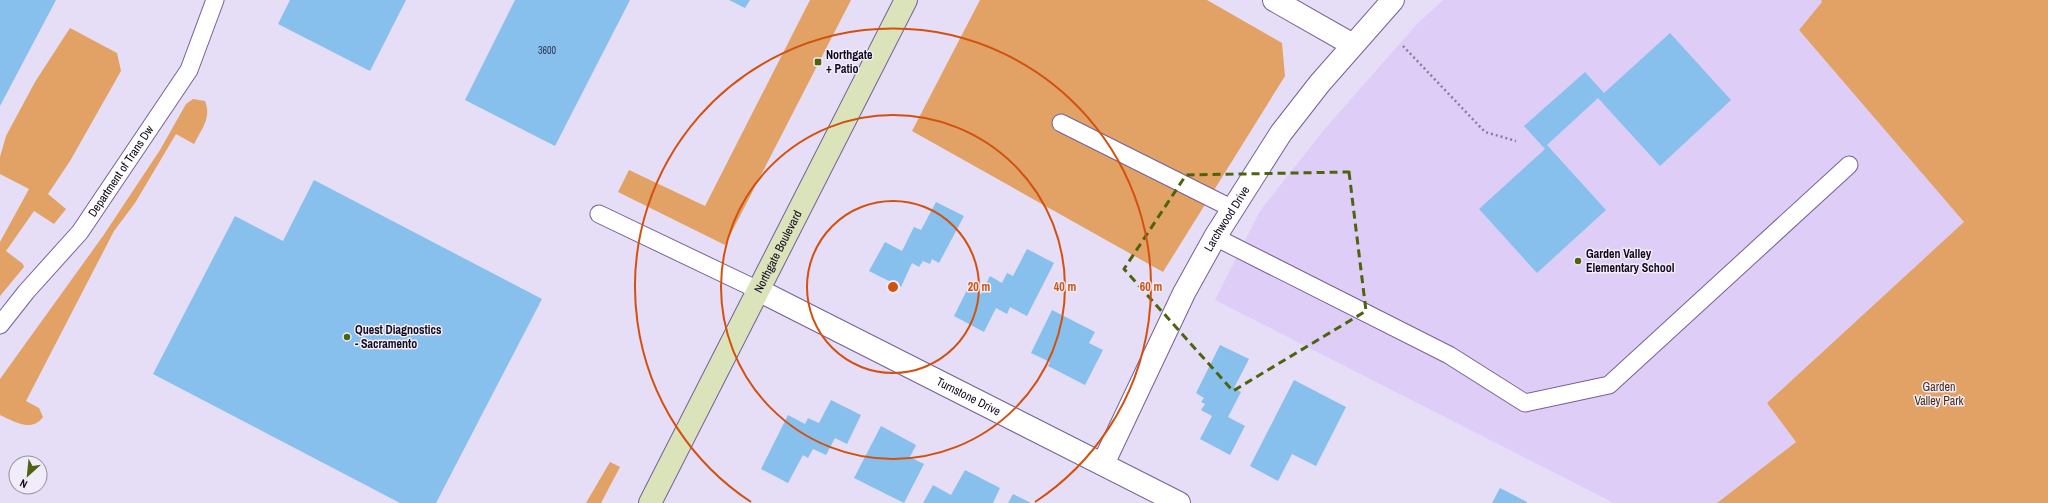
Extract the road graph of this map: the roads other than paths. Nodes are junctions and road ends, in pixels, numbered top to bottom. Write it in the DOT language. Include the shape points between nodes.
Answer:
graph roads {
  1 [pos="215,0"];
  2 [pos="906,0"];
  3 [pos="1274,0"];
  4 [pos="1393,0"];
  5 [pos="1353,44"];
  6 [pos="1061,122"];
  7 [pos="1849,165"];
  8 [pos="1233,209"];
  9 [pos="599,214"];
  10 [pos="1215,237"];
  11 [pos="758,290"];
  12 [pos="0,325"];
  13 [pos="1103,464"];
  14 [pos="650,503"];
  15 [pos="1179,503"];
  1 -- 12 [label="lane, Department of Trans Dw" via="189,70 80,232"];
  2 -- 11 [label="main road, Northgate Boulevard"];
  3 -- 5 [label="street"];
  4 -- 5 [label="street, Larchwood Drive"];
  5 -- 8 [label="street, Larchwood Drive" via="1281,133"];
  6 -- 8 [label="lane"];
  7 -- 10 [label="lane" via="1609,385 1524,403 1449,355"];
  8 -- 10 [label="street, Larchwood Drive"];
  9 -- 11 [label="lane"];
  10 -- 13 [label="street, Larchwood Drive" via="1184,293"];
  11 -- 13 [label="street, Turnstone Drive"];
  11 -- 14 [label="main road, Northgate Boulevard"];
  13 -- 15 [label="street, Turnstone Drive"];
}
